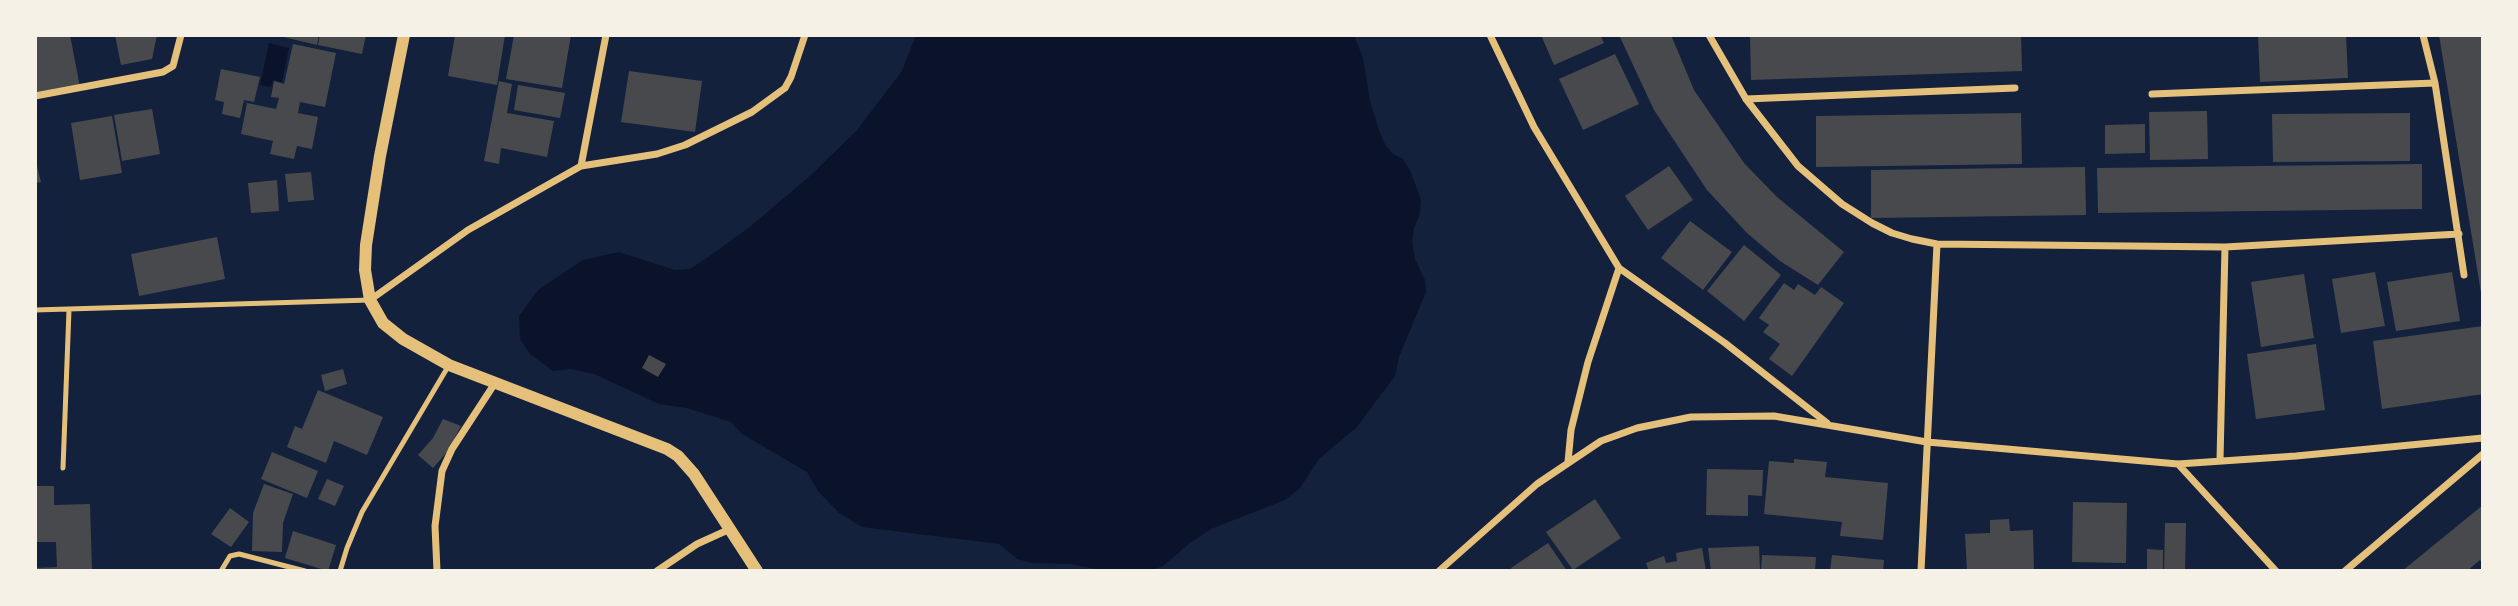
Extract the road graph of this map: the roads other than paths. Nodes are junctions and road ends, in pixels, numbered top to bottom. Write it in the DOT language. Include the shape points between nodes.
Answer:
graph roads {
  1 [pos="181,35"];
  2 [pos="404,35"];
  3 [pos="606,35"];
  4 [pos="805,35"];
  5 [pos="1490,35"];
  6 [pos="1709,35"];
  7 [pos="2423,35"];
  8 [pos="2435,83"];
  9 [pos="2015,88"];
  10 [pos="2152,94"];
  11 [pos="35,96"];
  12 [pos="1746,99"];
  13 [pos="581,166"];
  14 [pos="2459,234"];
  15 [pos="1937,244"];
  16 [pos="2224,247"];
  17 [pos="1619,268"];
  18 [pos="2465,275"];
  19 [pos="370,300"];
  20 [pos="35,310"];
  21 [pos="69,310"];
  22 [pos="449,366"];
  23 [pos="499,384"];
  24 [pos="1828,424"];
  25 [pos="2483,438"];
  26 [pos="1927,442"];
  27 [pos="2483,454"];
  28 [pos="2220,460"];
  29 [pos="1568,462"];
  30 [pos="2178,464"];
  31 [pos="63,468"];
  32 [pos="730,529"];
  33 [pos="221,571"];
  34 [pos="305,571"];
  35 [pos="341,571"];
  36 [pos="437,571"];
  37 [pos="657,571"];
  38 [pos="757,571"];
  39 [pos="1439,571"];
  40 [pos="1922,571"];
  41 [pos="2276,571"];
  42 [pos="2345,571"];
  1 -- 11 [label="street" via="173,66 163,72"];
  2 -- 19 [label="street" via="368,226 365,270"];
  3 -- 13 [label="street"];
  4 -- 13 [label="street" via="785,88 752,112 657,154"];
  5 -- 17 [label="street" via="1534,127"];
  6 -- 12 [label="street"];
  7 -- 8 [label="street"];
  8 -- 10 [label="street"];
  8 -- 14 [label="street"];
  9 -- 12 [label="street"];
  12 -- 15 [label="street" via="1798,166 1842,204 1892,233"];
  13 -- 19 [label="street" via="495,212"];
  14 -- 16 [label="street"];
  14 -- 18 [label="street"];
  15 -- 16 [label="street"];
  15 -- 26 [label="street"];
  16 -- 28 [label="street"];
  17 -- 24 [label="street" via="1735,350"];
  17 -- 29 [label="street" via="1588,362"];
  19 -- 21 [label="lane"];
  19 -- 22 [label="street" via="383,323"];
  20 -- 21 [label="lane"];
  21 -- 31 [label="lane"];
  22 -- 23 [label="street"];
  22 -- 35 [label="lane" via="362,512"];
  23 -- 32 [label="street" via="667,449 694,474"];
  23 -- 36 [label="street" via="452,449 442,471 435,526"];
  24 -- 26 [label="street"];
  24 -- 29 [label="street" via="1774,416 1691,416 1601,441"];
  25 -- 28 [label="street"];
  26 -- 30 [label="street"];
  26 -- 40 [label="street"];
  27 -- 42 [label="street"];
  28 -- 30 [label="street"];
  29 -- 39 [label="street"];
  30 -- 41 [label="street"];
  32 -- 37 [label="street"];
  32 -- 38 [label="street"];
  33 -- 34 [label="lane" via="230,556 239,554"];
}
